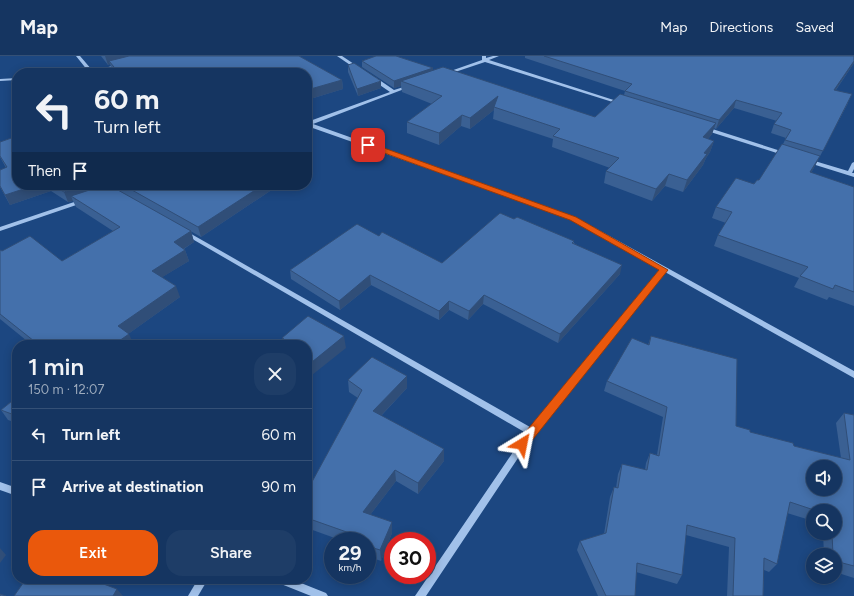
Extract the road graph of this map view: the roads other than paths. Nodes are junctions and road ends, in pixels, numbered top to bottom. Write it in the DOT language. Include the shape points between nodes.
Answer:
graph roads {
  1 [pos="78,56"];
  2 [pos="339,56"];
  3 [pos="497,56"];
  4 [pos="484,58"];
  5 [pos="121,65"];
  6 [pos="88,68"];
  7 [pos="110,68"];
  8 [pos="363,72"];
  9 [pos="369,76"];
  10 [pos="435,77"];
  11 [pos="12,79"];
  12 [pos="0,80"];
  13 [pos="414,84"];
  14 [pos="393,92"];
  15 [pos="628,105"];
  16 [pos="312,122"];
  17 [pos="312,125"];
  18 [pos="697,126"];
  19 [pos="788,155"];
  20 [pos="803,160"];
  21 [pos="854,164"];
  22 [pos="851,175"];
  23 [pos="118,190"];
  24 [pos="112,193"];
  25 [pos="90,198"];
  26 [pos="174,226"];
  27 [pos="0,229"];
  28 [pos="664,270"];
  29 [pos="854,375"];
  30 [pos="531,432"];
  31 [pos="0,486"];
  32 [pos="12,490"];
  33 [pos="200,584"];
  34 [pos="292,584"];
  35 [pos="193,596"];
  36 [pos="323,596"];
  37 [pos="420,596"];
  1 -- 6 [label="street"];
  2 -- 8 [label="street"];
  3 -- 4 [label="street"];
  4 -- 10 [label="street"];
  4 -- 15 [label="street"];
  5 -- 7 [label="street"];
  9 -- 14 [label="street"];
  11 -- 12 [label="street"];
  13 -- 14 [label="street"];
  14 -- 16 [label="street"];
  17 -- 28 [label="street" via="573,218"];
  18 -- 19 [label="street"];
  20 -- 22 [label="street"];
  21 -- 22 [label="street"];
  23 -- 24 [label="street"];
  25 -- 27 [label="street"];
  26 -- 30 [label="street"];
  28 -- 29 [label="street"];
  28 -- 30 [label="street"];
  30 -- 37 [label="street"];
  31 -- 32 [label="street"];
  33 -- 35 [label="street"];
  34 -- 36 [label="street"];
}
